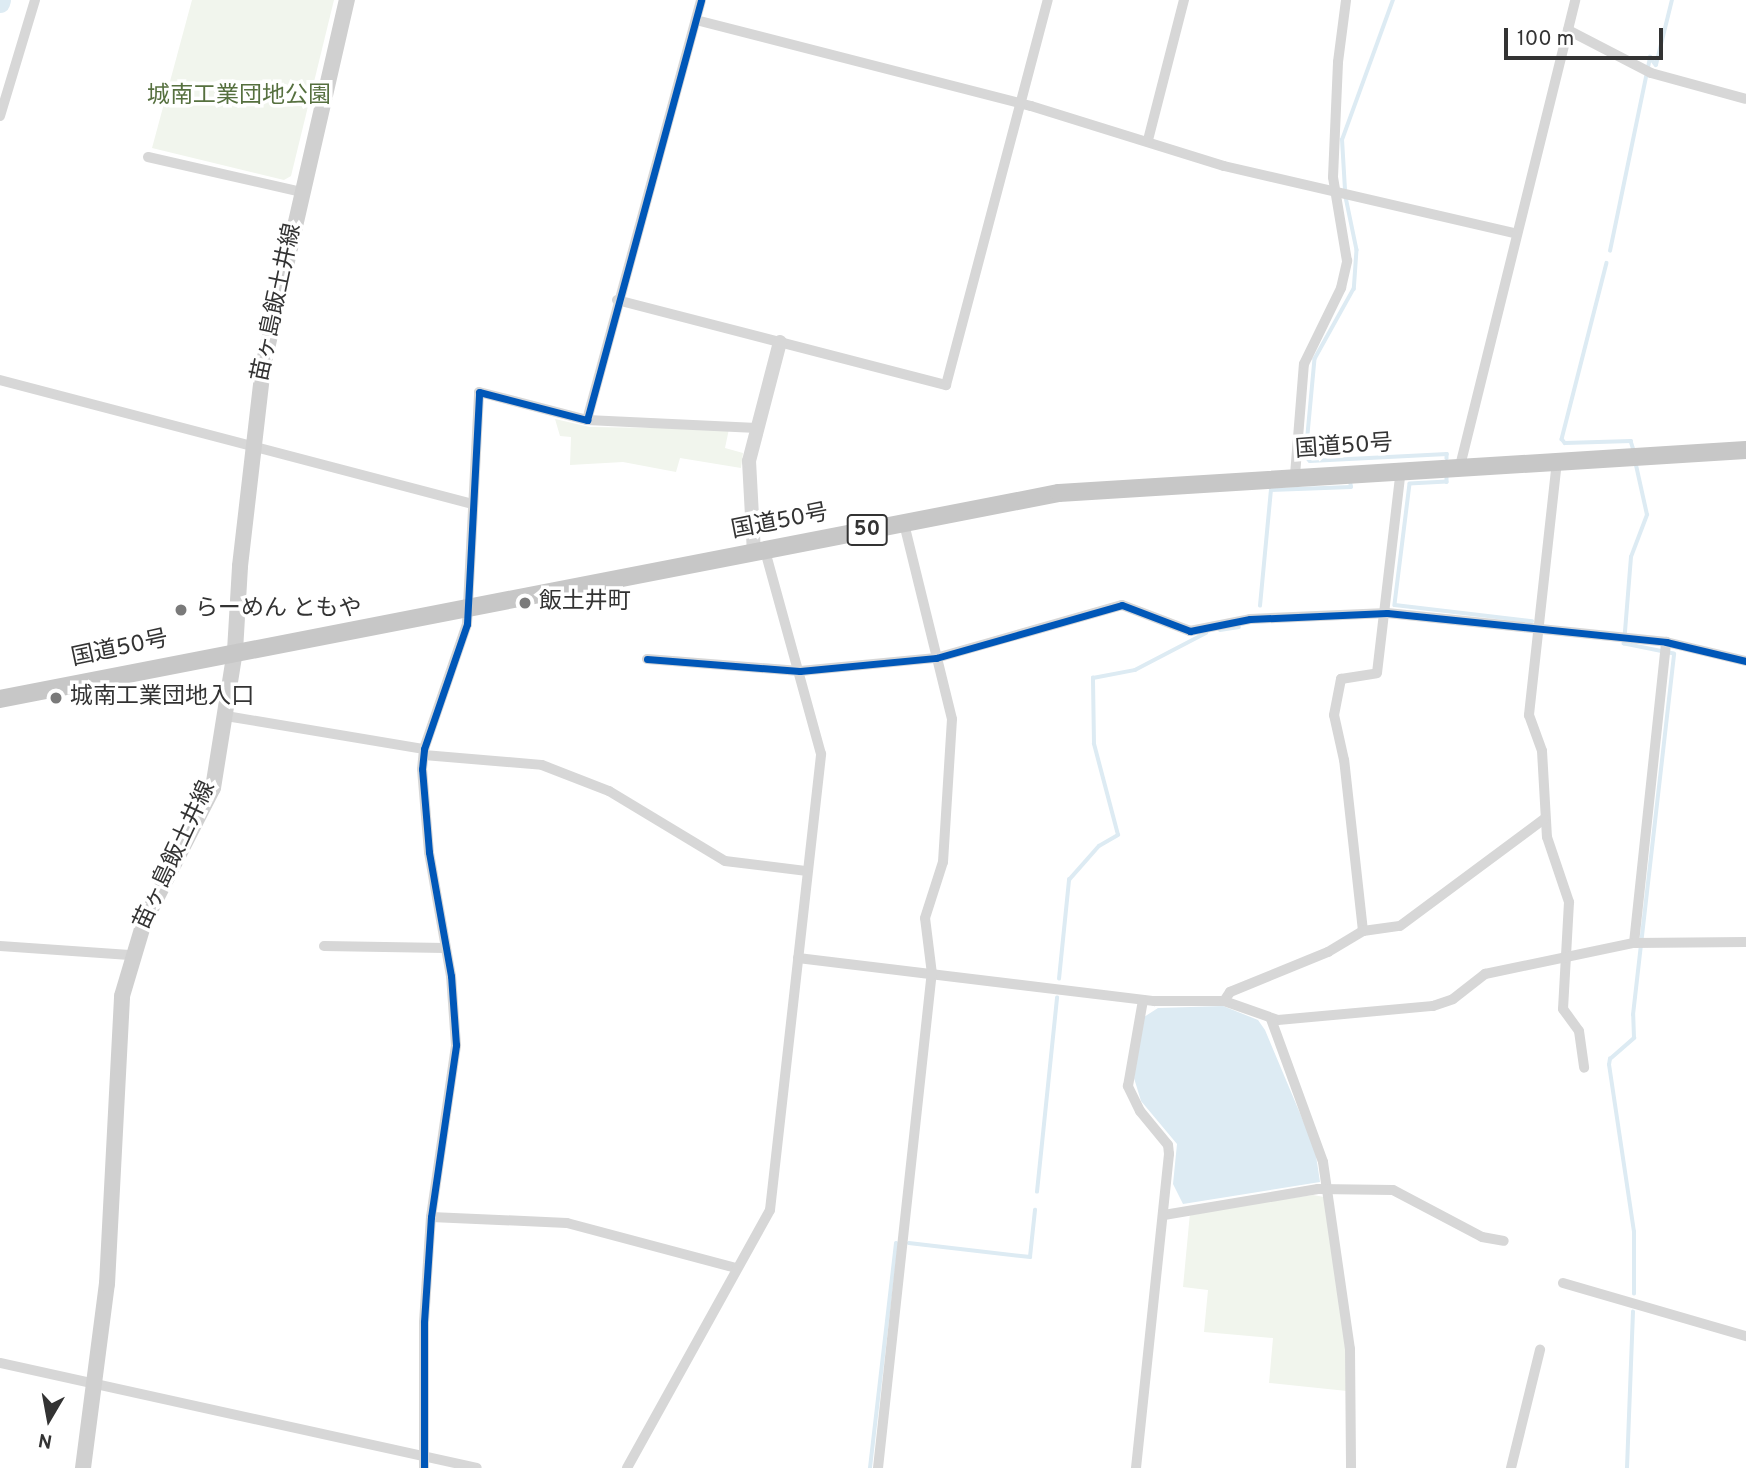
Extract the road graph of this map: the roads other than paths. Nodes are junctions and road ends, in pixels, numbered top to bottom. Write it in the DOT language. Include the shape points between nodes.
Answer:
graph roads {
  1 [pos="35,0"];
  2 [pos="347,0"];
  3 [pos="701,0"];
  4 [pos="1048,0"];
  5 [pos="1184,0"];
  6 [pos="1346,0"];
  7 [pos="1575,0"];
  8 [pos="696,20"];
  9 [pos="1568,30"];
  10 [pos="1746,99"];
  11 [pos="1018,105"];
  12 [pos="0,116"];
  13 [pos="1148,140"];
  14 [pos="148,157"];
  15 [pos="1334,188"];
  16 [pos="302,192"];
  17 [pos="1514,233"];
  18 [pos="617,300"];
  19 [pos="780,342"];
  20 [pos="0,380"];
  21 [pos="587,420"];
  22 [pos="757,428"];
  23 [pos="252,446"];
  24 [pos="1746,450"];
  25 [pos="1557,461"];
  26 [pos="1460,466"];
  27 [pos="1401,469"];
  28 [pos="1295,475"];
  29 [pos="472,504"];
  30 [pos="904,523"];
  31 [pos="760,552"];
  32 [pos="465,608"];
  33 [pos="1387,613"];
  34 [pos="1537,626"];
  35 [pos="1665,642"];
  36 [pos="235,651"];
  37 [pos="936,658"];
  38 [pos="647,659"];
  39 [pos="1746,661"];
  40 [pos="800,671"];
  41 [pos="0,699"];
  42 [pos="226,716"];
  43 [pos="424,752"];
  44 [pos="1544,819"];
  45 [pos="807,871"];
  46 [pos="1363,931"];
  47 [pos="1746,942"];
  48 [pos="1634,943"];
  49 [pos="0,946"];
  50 [pos="324,946"];
  51 [pos="445,948"];
  52 [pos="131,955"];
  53 [pos="1566,956"];
  54 [pos="799,958"];
  55 [pos="932,974"];
  56 [pos="1143,1000"];
  57 [pos="1224,1001"];
  58 [pos="1271,1019"];
  59 [pos="1584,1068"];
  60 [pos="1326,1189"];
  61 [pos="1164,1215"];
  62 [pos="431,1217"];
  63 [pos="1504,1241"];
  64 [pos="736,1268"];
  65 [pos="1563,1283"];
  66 [pos="1746,1336"];
  67 [pos="1540,1350"];
  68 [pos="0,1363"];
  69 [pos="97,1384"];
  70 [pos="425,1454"];
  71 [pos="83,1468"];
  72 [pos="424,1468"];
  73 [pos="477,1468"];
  74 [pos="627,1468"];
  75 [pos="878,1468"];
  76 [pos="1136,1468"];
  77 [pos="1350,1468"];
  78 [pos="1511,1468"];
  1 -- 12 [label="street"];
  2 -- 16 [label="main road, 苗ヶ島飯土井線"];
  3 -- 8 [label="street"];
  4 -- 11 [label="street"];
  5 -- 13 [label="street"];
  6 -- 15 [label="street" via="1338,62"];
  7 -- 9 [label="street"];
  8 -- 11 [label="street"];
  8 -- 18 [label="street"];
  9 -- 10 [label="street" via="1651,73"];
  9 -- 17 [label="street"];
  11 -- 13 [label="street"];
  11 -- 19 [label="street" via="946,384"];
  13 -- 15 [label="street" via="1224,166"];
  14 -- 16 [label="street"];
  15 -- 17 [label="street"];
  15 -- 28 [label="street" via="1347,240 1347,261 1341,288 1304,364"];
  16 -- 23 [label="main road, 苗ヶ島飯土井線" via="265,354"];
  17 -- 26 [label="street"];
  18 -- 19 [label="street"];
  18 -- 21 [label="street"];
  19 -- 22 [label="street"];
  20 -- 23 [label="street"];
  21 -- 22 [label="street"];
  21 -- 29 [label="street" via="479,392"];
  22 -- 31 [label="street" via="750,461"];
  23 -- 29 [label="street"];
  23 -- 36 [label="main road, 苗ヶ島飯土井線"];
  24 -- 25 [label="highway, 国道50号 / 50"];
  25 -- 26 [label="highway, 国道50号 / 50"];
  25 -- 34 [label="street"];
  26 -- 27 [label="highway, 国道50号 / 50"];
  27 -- 28 [label="highway, 国道50号 / 50"];
  27 -- 33 [label="street"];
  28 -- 30 [label="highway, 国道50号 / 50" via="1059,493"];
  29 -- 32 [label="street"];
  30 -- 31 [label="highway, 国道50号 / 50"];
  30 -- 37 [label="street"];
  31 -- 32 [label="highway, 国道50号 / 50"];
  31 -- 40 [label="street"];
  32 -- 36 [label="highway, 国道50号 / 50"];
  32 -- 43 [label="street" via="467,624"];
  33 -- 34 [label="street"];
  33 -- 37 [label="street" via="1250,619 1190,631 1122,605"];
  33 -- 46 [label="street" via="1377,673 1341,680 1334,715"];
  34 -- 35 [label="street"];
  34 -- 44 [label="street" via="1530,715 1542,751"];
  35 -- 39 [label="street"];
  35 -- 48 [label="street"];
  36 -- 41 [label="highway, 国道50号 / 50"];
  36 -- 42 [label="main road, 苗ヶ島飯土井線"];
  37 -- 40 [label="street"];
  37 -- 55 [label="street" via="952,719 943,862 925,918"];
  38 -- 40 [label="street"];
  40 -- 45 [label="street" via="821,754"];
  42 -- 43 [label="street"];
  42 -- 52 [label="main road, 苗ヶ島飯土井線" via="213,788"];
  43 -- 45 [label="street" via="542,765 609,791 725,862"];
  43 -- 51 [label="street" via="429,852"];
  44 -- 46 [label="street" via="1400,926"];
  44 -- 53 [label="street" via="1553,864 1569,902"];
  45 -- 54 [label="street"];
  46 -- 57 [label="street" via="1328,952 1230,992"];
  47 -- 48 [label="street"];
  48 -- 53 [label="street"];
  49 -- 52 [label="street"];
  50 -- 51 [label="street"];
  51 -- 62 [label="street" via="456,1045"];
  52 -- 69 [label="main road, 苗ヶ島飯土井線" via="121,996"];
  53 -- 58 [label="street" via="1485,974 1453,999 1433,1006"];
  53 -- 59 [label="street" via="1563,1009 1579,1031"];
  54 -- 55 [label="street"];
  54 -- 64 [label="street" via="770,1210"];
  55 -- 56 [label="street"];
  55 -- 75 [label="street"];
  56 -- 57 [label="street"];
  56 -- 61 [label="street" via="1128,1086 1140,1111 1168,1145"];
  57 -- 58 [label="street"];
  58 -- 60 [label="street" via="1318,1138"];
  60 -- 61 [label="street"];
  60 -- 63 [label="street" via="1399,1191 1482,1237"];
  60 -- 77 [label="street" via="1350,1349"];
  61 -- 76 [label="street"];
  62 -- 64 [label="street" via="567,1223"];
  62 -- 70 [label="street" via="424,1322"];
  64 -- 74 [label="street"];
  65 -- 66 [label="street"];
  67 -- 78 [label="street"];
  68 -- 69 [label="street"];
  69 -- 70 [label="street"];
  69 -- 71 [label="main road, 苗ヶ島飯土井線"];
  70 -- 72 [label="street"];
  70 -- 73 [label="street"];
}
